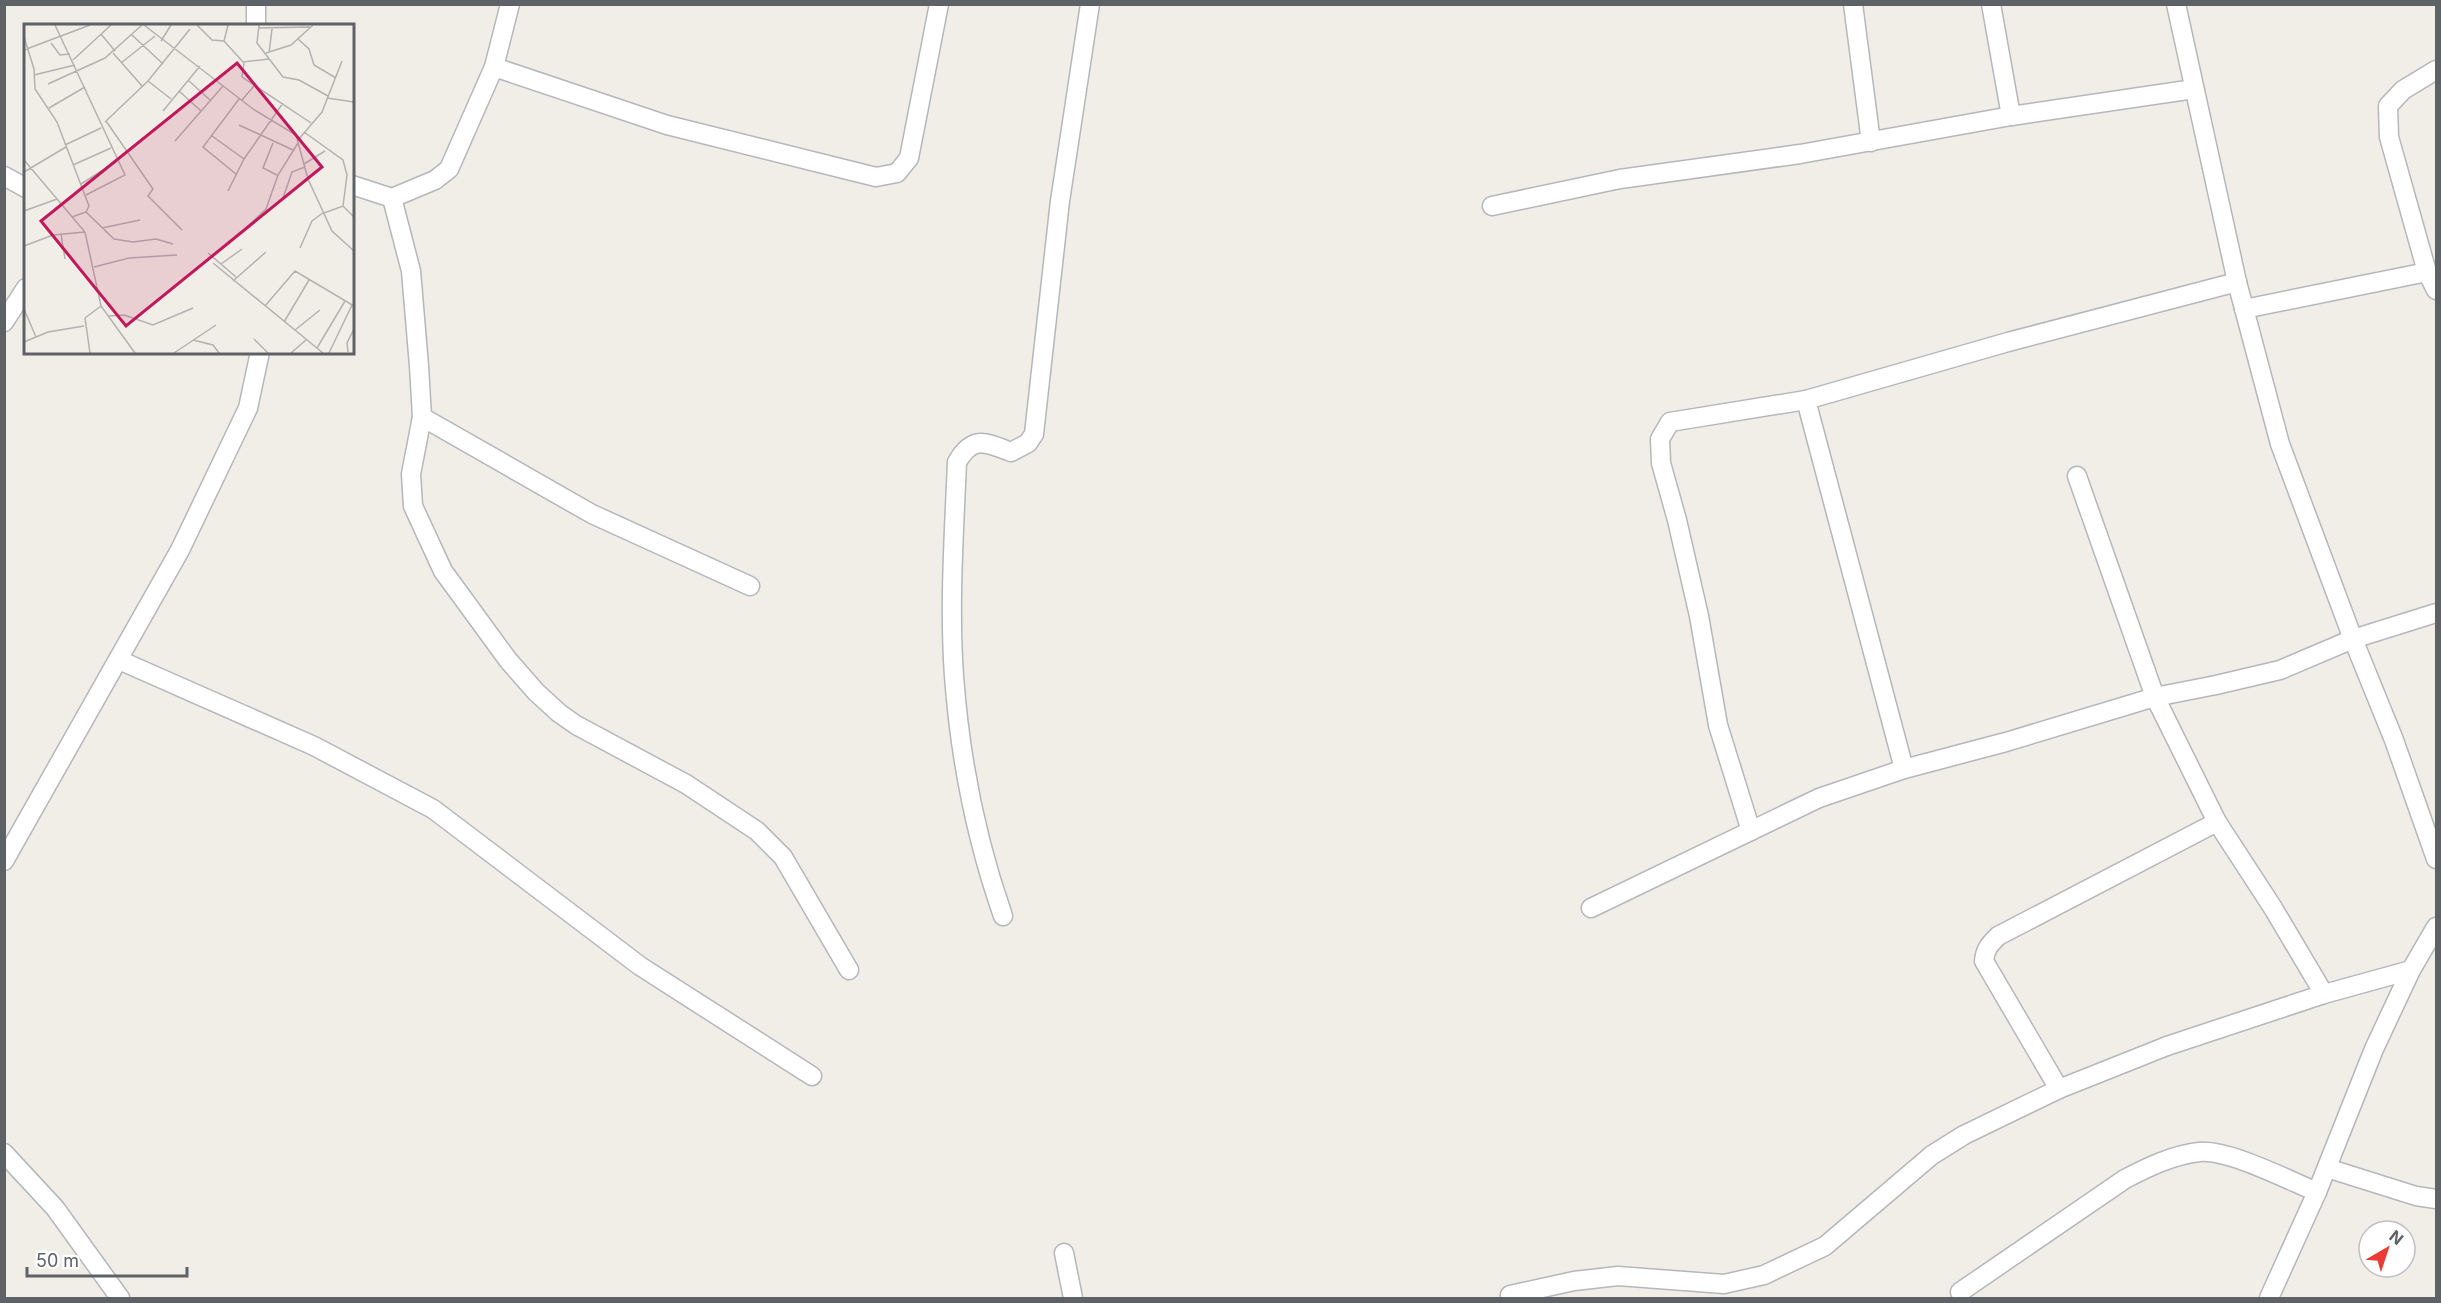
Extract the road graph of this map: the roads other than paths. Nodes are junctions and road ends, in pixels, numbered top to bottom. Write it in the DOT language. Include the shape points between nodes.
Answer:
graph roads {
  1 [pos="256,4"];
  2 [pos="510,4"];
  3 [pos="934,4"];
  4 [pos="1090,4"];
  5 [pos="1853,4"];
  6 [pos="1991,4"];
  7 [pos="2176,4"];
  8 [pos="938,5"];
  9 [pos="256,24"];
  10 [pos="494,67"];
  11 [pos="2436,70"];
  12 [pos="2194,89"];
  13 [pos="2011,116"];
  14 [pos="1871,142"];
  15 [pos="4,176"];
  16 [pos="354,186"];
  17 [pos="24,187"];
  18 [pos="392,198"];
  19 [pos="1492,206"];
  20 [pos="2427,272"];
  21 [pos="2237,282"];
  22 [pos="2436,290"];
  23 [pos="24,291"];
  24 [pos="2244,309"];
  25 [pos="4,322"];
  26 [pos="260,354"];
  27 [pos="1806,400"];
  28 [pos="422,417"];
  29 [pos="2077,476"];
  30 [pos="750,586"];
  31 [pos="2436,613"];
  32 [pos="2352,639"];
  33 [pos="119,660"];
  34 [pos="2154,697"];
  35 [pos="1904,769"];
  36 [pos="2217,822"];
  37 [pos="1751,831"];
  38 [pos="2436,859"];
  39 [pos="4,861"];
  40 [pos="1591,908"];
  41 [pos="1003,916"];
  42 [pos="2436,927"];
  43 [pos="2431,943"];
  44 [pos="2411,969"];
  45 [pos="849,970"];
  46 [pos="2324,994"];
  47 [pos="812,1076"];
  48 [pos="2059,1089"];
  49 [pos="4,1153"];
  50 [pos="2327,1168"];
  51 [pos="2317,1192"];
  52 [pos="2436,1199"];
  53 [pos="1064,1253"];
  54 [pos="1960,1292"];
  55 [pos="1510,1295"];
  56 [pos="120,1299"];
  57 [pos="1073,1299"];
  58 [pos="2269,1299"];
  1 -- 9 [label="street"];
  2 -- 10 [label="street"];
  3 -- 8 [label="street"];
  4 -- 41 [label="street" via="1060,201 1035,434 1011,452 978,442 966,447 957,462 954,676 971,804"];
  5 -- 14 [label="street"];
  6 -- 13 [label="street"];
  7 -- 12 [label="street"];
  8 -- 10 [label="street" via="909,158 897,172 876,177 667,125"];
  10 -- 18 [label="street" via="449,169 435,180"];
  11 -- 20 [label="street" via="2403,90 2388,106 2389,137"];
  12 -- 13 [label="street"];
  12 -- 21 [label="street"];
  13 -- 14 [label="street"];
  14 -- 19 [label="street" via="1620,179"];
  15 -- 17 [label="street"];
  16 -- 18 [label="street"];
  18 -- 28 [label="street" via="411,271"];
  20 -- 22 [label="street"];
  20 -- 24 [label="street"];
  21 -- 24 [label="street"];
  21 -- 27 [label="street"];
  23 -- 25 [label="street"];
  24 -- 32 [label="street" via="2280,444"];
  26 -- 33 [label="street" via="244,416 180,550"];
  27 -- 35 [label="street"];
  27 -- 37 [label="street" via="1670,422 1660,439 1661,463 1699,616 1718,725"];
  28 -- 30 [label="street" via="592,514"];
  28 -- 45 [label="street" via="411,474 413,506 443,571 508,660 536,692 576,725 686,784 758,831 783,857"];
  29 -- 34 [label="street"];
  31 -- 32 [label="street"];
  32 -- 34 [label="street" via="2280,670"];
  32 -- 38 [label="street" via="2394,740"];
  33 -- 39 [label="street"];
  33 -- 47 [label="street" via="314,746 432,809 640,966"];
  34 -- 35 [label="street"];
  34 -- 36 [label="street"];
  35 -- 37 [label="street" via="1819,798"];
  36 -- 46 [label="street"];
  36 -- 48 [label="street" via="1998,936 1984,952 1984,961"];
  37 -- 40 [label="street"];
  42 -- 43 [label="street"];
  43 -- 44 [label="street"];
  44 -- 46 [label="street"];
  44 -- 50 [label="street" via="2358,1086"];
  46 -- 48 [label="street" via="2166,1046"];
  48 -- 55 [label="street" via="1932,1155 1825,1246 1764,1275 1724,1284 1618,1276"];
  49 -- 56 [label="street" via="55,1208"];
  50 -- 51 [label="street"];
  50 -- 52 [label="street"];
  51 -- 54 [label="street" via="2222,1155 2201,1152 2182,1156 2124,1179"];
  51 -- 58 [label="street"];
  53 -- 57 [label="street"];
}
